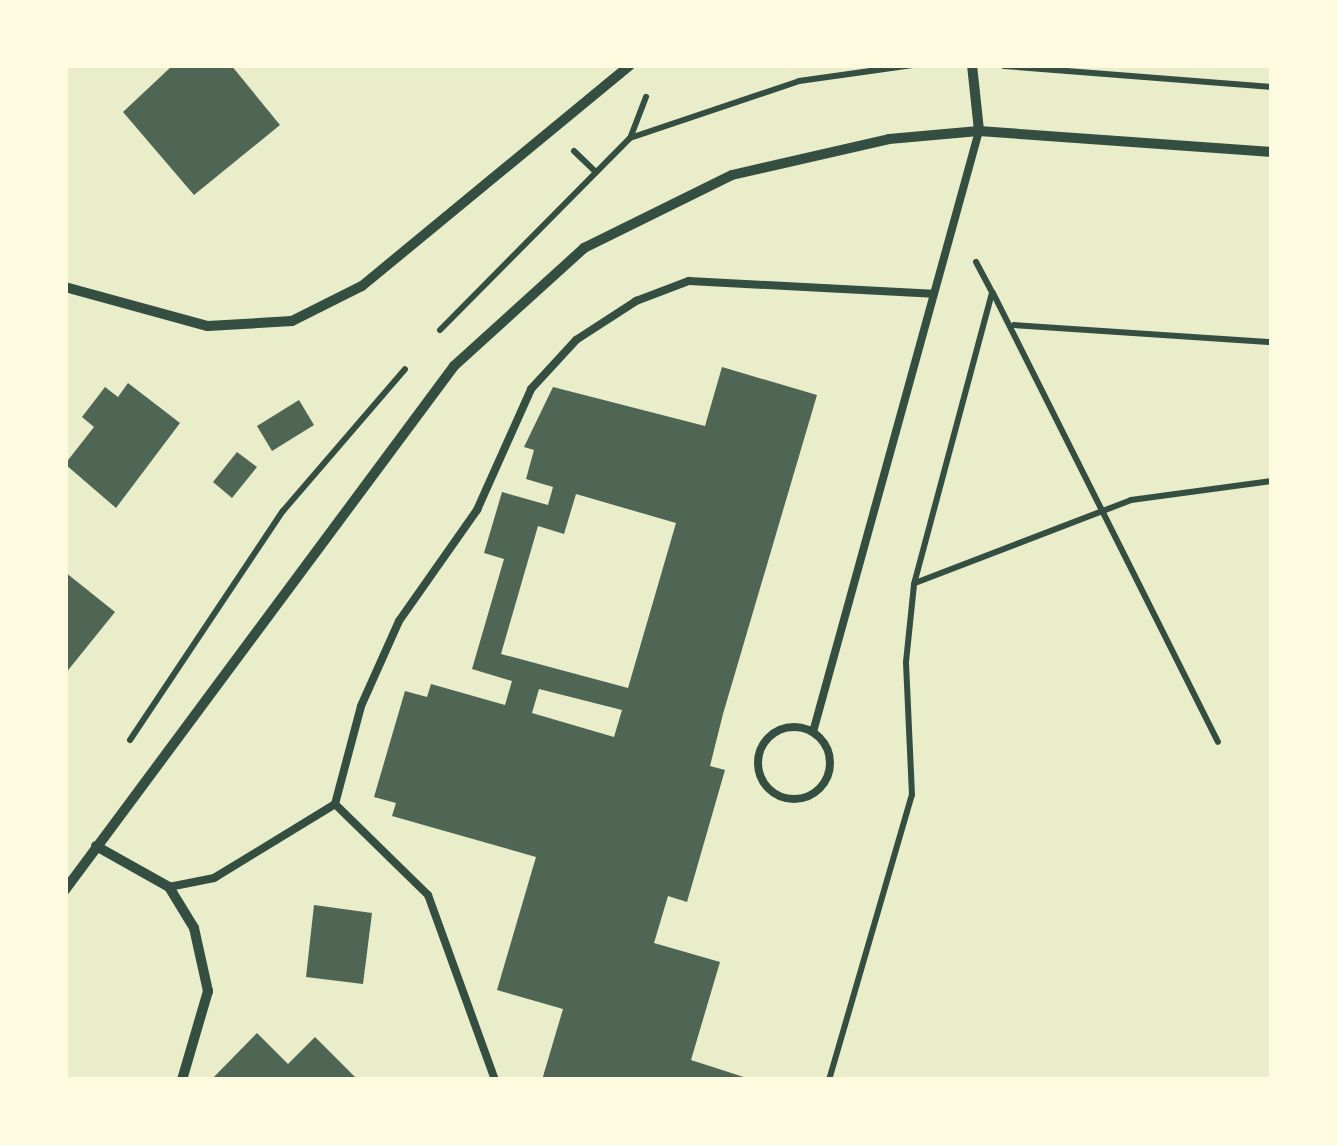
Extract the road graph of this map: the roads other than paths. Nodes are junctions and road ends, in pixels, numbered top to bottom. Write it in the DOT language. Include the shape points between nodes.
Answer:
graph roads {
  1 [pos="630,65"];
  2 [pos="972,65"];
  3 [pos="979,131"];
  4 [pos="1272,152"];
  5 [pos="65,287"];
  6 [pos="933,294"];
  7 [pos="814,732"];
  8 [pos="335,804"];
  9 [pos="96,846"];
  10 [pos="169,887"];
  11 [pos="65,890"];
  12 [pos="182,1080"];
  13 [pos="495,1080"];
  1 -- 5 [label="street" via="362,286 292,322 208,326"];
  2 -- 3 [label="street"];
  3 -- 4 [label="street"];
  3 -- 6 [label="lane"];
  3 -- 9 [label="street" via="812,152 732,175 584,248 476,340"];
  6 -- 7 [label="lane"];
  6 -- 8 [label="lane" via="690,281 636,300 576,340 531,389 477,510 399,621 361,706"];
  7 -- 7 [label="lane" via="828,750 824,785 792,800 770,791 758,770 761,747 778,730"];
  8 -- 10 [label="lane" via="214,878"];
  8 -- 13 [label="lane" via="428,896"];
  9 -- 10 [label="street"];
  9 -- 11 [label="street"];
  10 -- 12 [label="street" via="208,968"];
}
